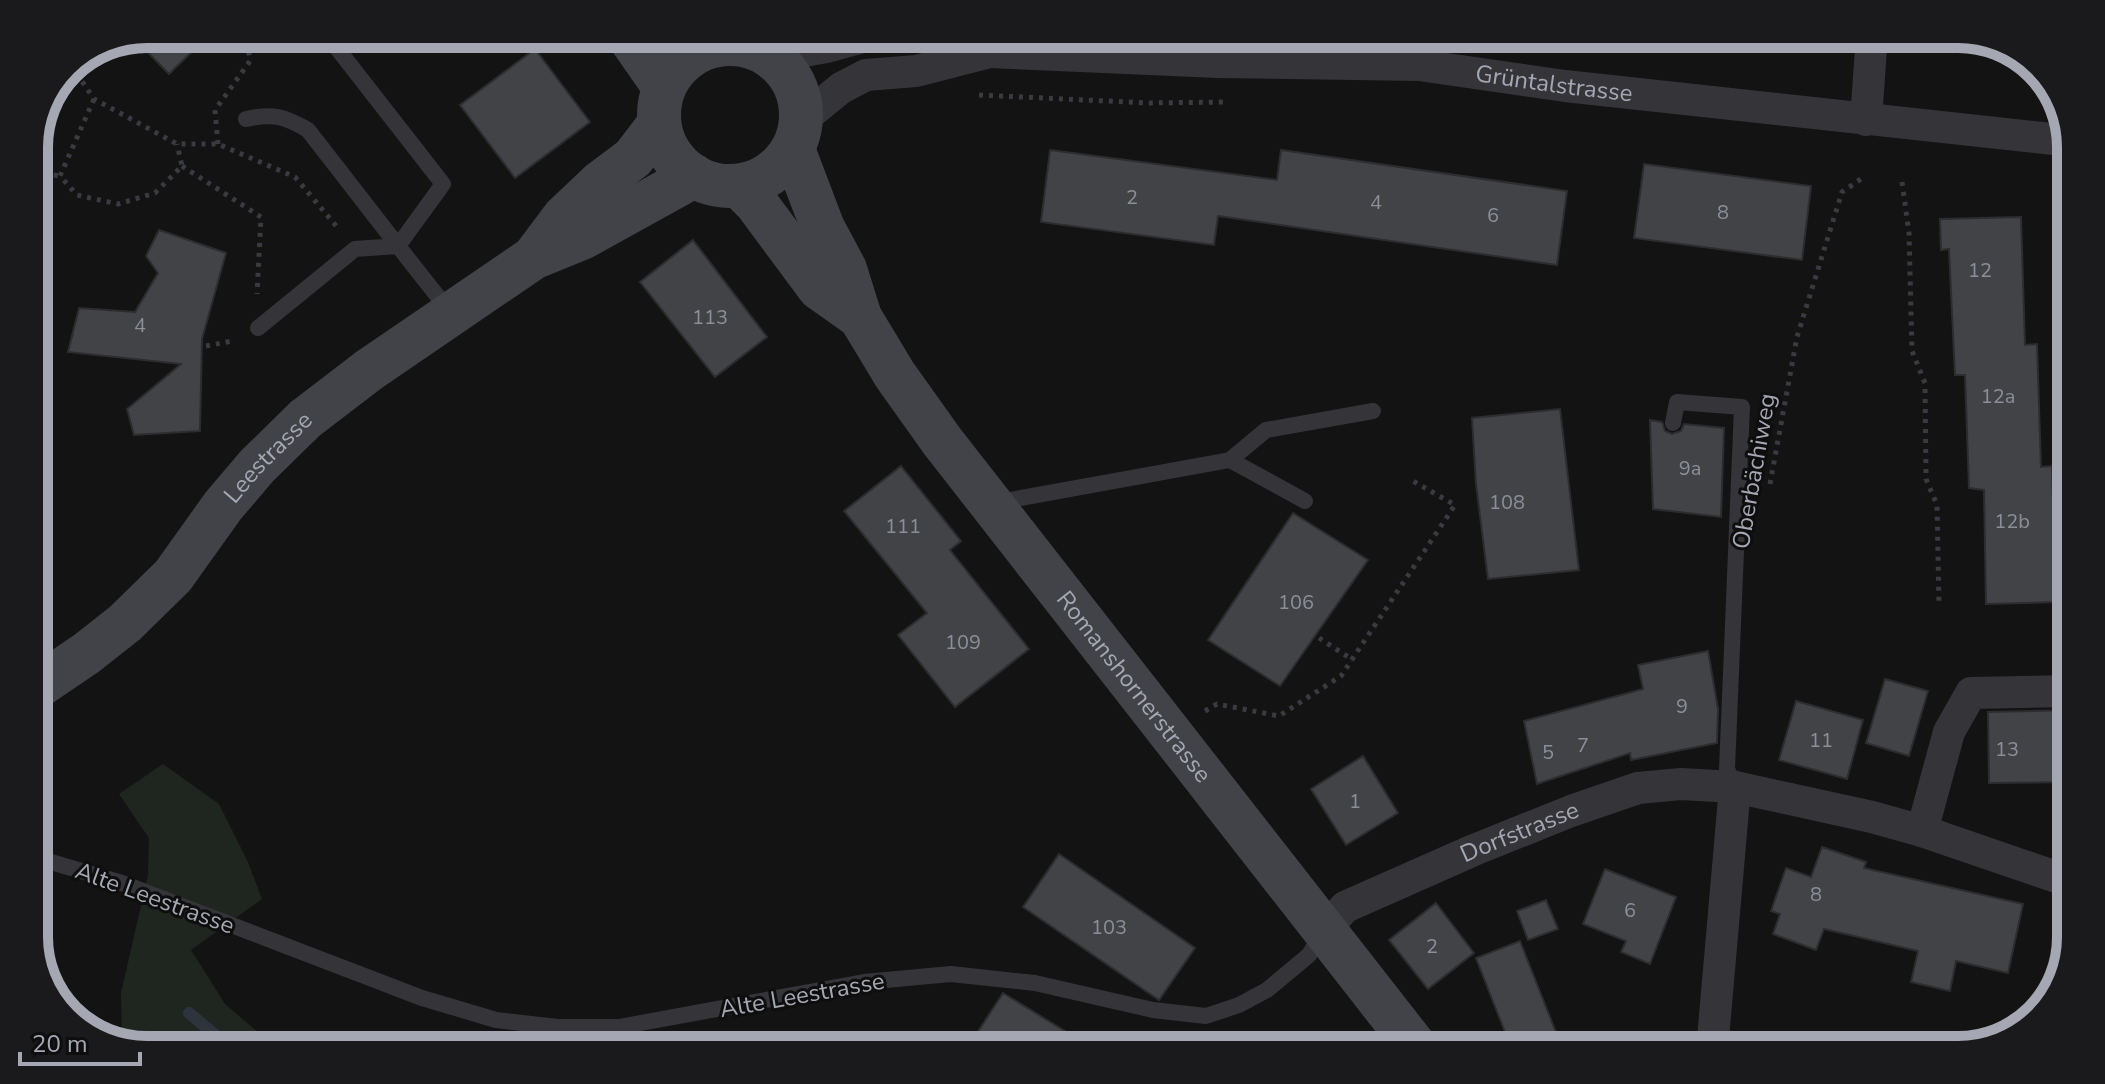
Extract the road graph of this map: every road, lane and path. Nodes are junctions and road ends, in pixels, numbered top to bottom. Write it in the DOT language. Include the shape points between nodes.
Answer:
graph roads {
  1 [pos="248,48"];
  2 [pos="337,48"];
  3 [pos="634,48"];
  4 [pos="697,48"];
  5 [pos="750,48"];
  6 [pos="821,48"];
  7 [pos="975,48"];
  8 [pos="1048,48"];
  9 [pos="1224,48"];
  10 [pos="1871,48"];
  11 [pos="989,52"];
  12 [pos="772,57"];
  13 [pos="78,76"];
  14 [pos="969,95"];
  15 [pos="94,99"];
  16 [pos="1237,102"];
  17 [pos="662,106"];
  18 [pos="246,119"];
  19 [pos="1866,120"];
  20 [pos="797,134"];
  21 [pos="2057,140"];
  22 [pos="177,144"];
  23 [pos="218,144"];
  24 [pos="182,166"];
  25 [pos="48,174"];
  26 [pos="60,176"];
  27 [pos="694,176"];
  28 [pos="1861,179"];
  29 [pos="1902,182"];
  30 [pos="739,186"];
  31 [pos="398,246"];
  32 [pos="355,249"];
  33 [pos="533,258"];
  34 [pos="252,305"];
  35 [pos="451,313"];
  36 [pos="860,317"];
  37 [pos="258,328"];
  38 [pos="206,346"];
  39 [pos="1373,411"];
  40 [pos="1673,423"];
  41 [pos="1230,460"];
  42 [pos="1413,481"];
  43 [pos="1768,494"];
  44 [pos="1305,501"];
  45 [pos="992,503"];
  46 [pos="1939,604"];
  47 [pos="1319,638"];
  48 [pos="1353,660"];
  49 [pos="48,679"];
  50 [pos="2057,691"];
  51 [pos="1197,716"];
  52 [pos="1735,787"];
  53 [pos="1922,831"];
  54 [pos="48,861"];
  55 [pos="2057,877"];
  56 [pos="1324,931"];
  57 [pos="1407,1036"];
  58 [pos="1713,1036"];
  1 -- 23 [label="path" via="250,61 215,110"];
  2 -- 31 [label="lane" via="443,184"];
  3 -- 17 [label="main road"];
  4 -- 17 [label="main road" via="685,59"];
  5 -- 12 [label="main road"];
  6 -- 12 [label="street"];
  7 -- 11 [label="street, Grüntalstrasse"];
  8 -- 11 [label="street, Grüntalstrasse"];
  9 -- 19 [label="street, Grüntalstrasse" via="1419,65"];
  10 -- 19 [label="street"];
  11 -- 20 [label="street, Grüntalstrasse" via="916,71 866,75 841,88"];
  12 -- 20 [label="main road" via="785,69 801,102"];
  13 -- 15 [label="path"];
  14 -- 16 [label="path"];
  15 -- 22 [label="path"];
  15 -- 26 [label="path"];
  17 -- 27 [label="main road" via="671,154"];
  17 -- 33 [label="main road, Leestrasse" via="633,158 564,217"];
  18 -- 31 [label="lane" via="267,114 308,130"];
  19 -- 21 [label="street, Grüntalstrasse"];
  20 -- 30 [label="main road" via="779,167 761,180"];
  20 -- 36 [label="main road, Romanshornerstrasse" via="823,228 845,269"];
  22 -- 23 [label="path"];
  22 -- 24 [label="path"];
  23 -- 32 [label="path" via="295,177"];
  24 -- 26 [label="path" via="155,193 118,204 77,195"];
  24 -- 34 [label="path" via="261,217"];
  25 -- 26 [label="path"];
  27 -- 30 [label="main road" via="716,185"];
  27 -- 33 [label="main road, Leestrasse" via="582,238"];
  28 -- 43 [label="path, Oberbächiweg" via="1842,192 1797,337"];
  29 -- 46 [label="path" via="1912,351 1925,383 1926,479 1937,505"];
  30 -- 36 [label="main road, Romanshornerstrasse" via="819,288"];
  31 -- 32 [label="lane"];
  31 -- 35 [label="lane"];
  32 -- 37 [label="lane"];
  33 -- 35 [label="main road, Leestrasse"];
  35 -- 49 [label="main road, Leestrasse" via="305,419 223,506 173,576 125,623"];
  36 -- 45 [label="main road, Romanshornerstrasse" via="902,386"];
  37 -- 38 [label="path" via="237,340"];
  39 -- 41 [label="lane" via="1266,430"];
  40 -- 52 [label="lane" via="1677,402 1742,407 1727,769"];
  41 -- 44 [label="lane"];
  41 -- 45 [label="lane"];
  42 -- 48 [label="path" via="1455,505"];
  45 -- 56 [label="main road, Romanshornerstrasse"];
  47 -- 48 [label="path"];
  48 -- 51 [label="path" via="1341,676 1279,716 1217,704"];
  50 -- 53 [label="street" via="1971,693 1949,732"];
  52 -- 53 [label="street, Dorfstrasse"];
  52 -- 56 [label="street, Dorfstrasse" via="1638,788 1571,811 1345,907"];
  52 -- 58 [label="street"];
  53 -- 55 [label="street, Dorfstrasse"];
  54 -- 56 [label="lane, Alte Leestrasse" via="122,883 422,998 496,1020 558,1027 619,1027 864,982 951,974 1035,983 1153,1010 1206,1016 1267,990 1309,955"];
  56 -- 57 [label="main road, Romanshornerstrasse"];
}
